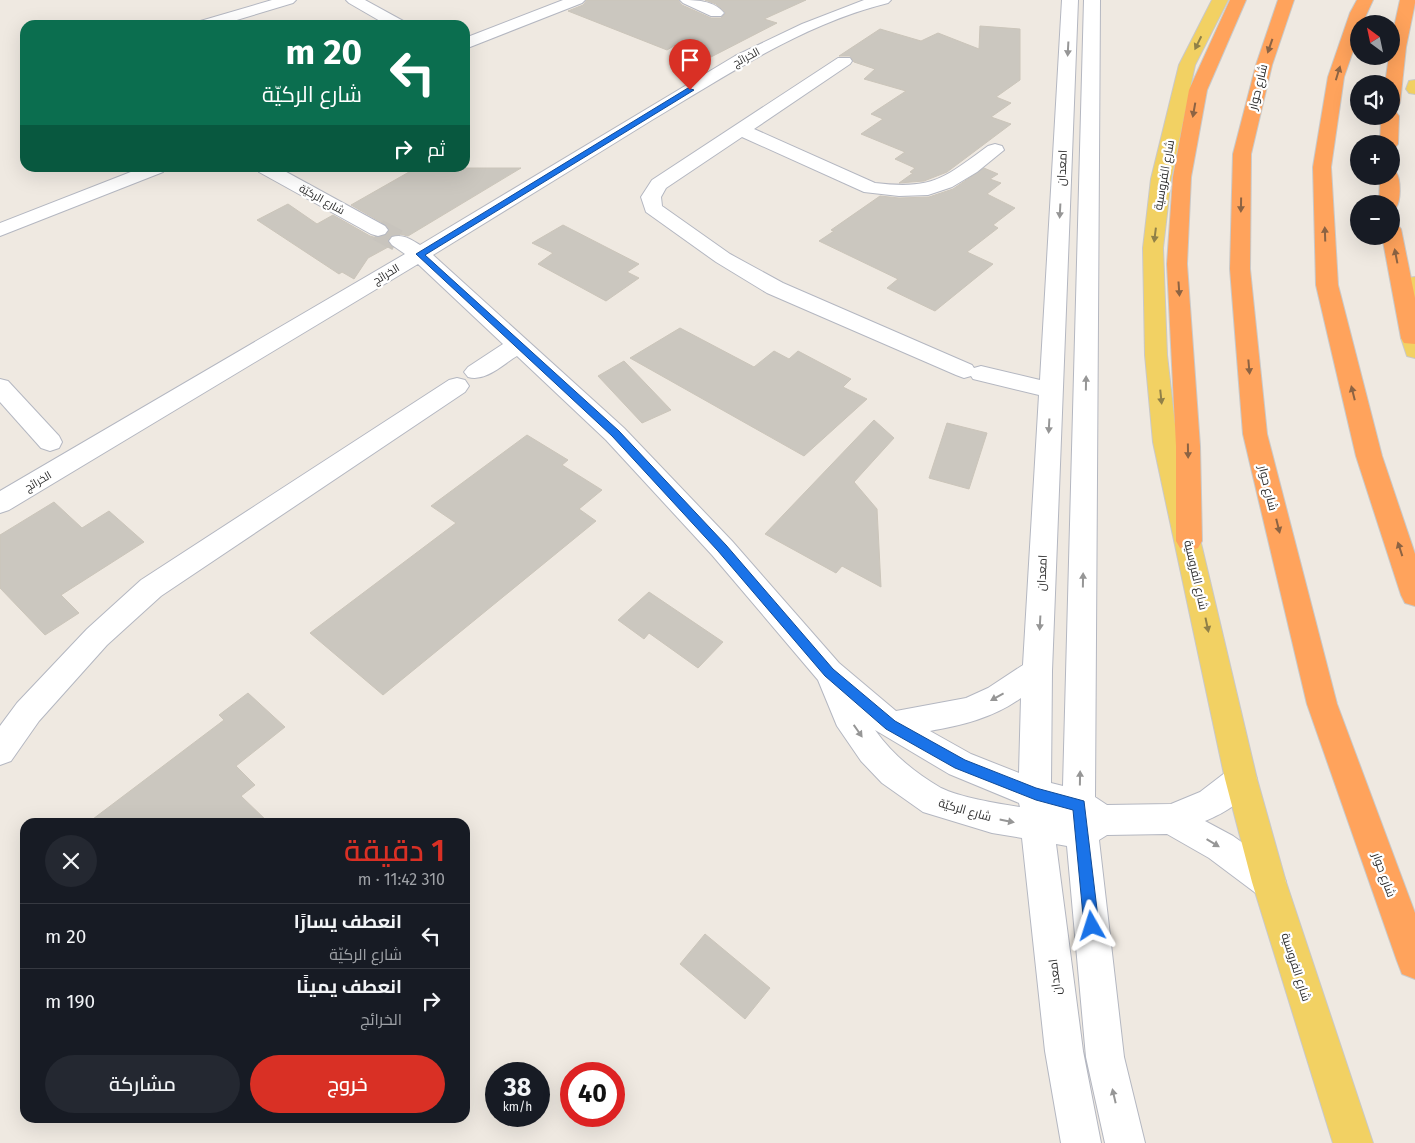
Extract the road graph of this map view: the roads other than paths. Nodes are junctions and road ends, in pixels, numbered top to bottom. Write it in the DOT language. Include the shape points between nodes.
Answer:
graph roads {
  1 [pos="288,0"];
  2 [pos="354,0"];
  3 [pos="577,0"];
  4 [pos="688,0"];
  5 [pos="883,0"];
  6 [pos="1070,0"];
  7 [pos="1092,0"];
  8 [pos="1220,0"];
  9 [pos="1238,0"];
  10 [pos="1286,0"];
  11 [pos="1365,0"];
  12 [pos="1408,0"];
  13 [pos="716,13"];
  14 [pos="219,20"];
  15 [pos="390,20"];
  16 [pos="470,42"];
  17 [pos="844,60"];
  18 [pos="1394,75"];
  19 [pos="740,129"];
  20 [pos="994,150"];
  21 [pos="146,172"];
  22 [pos="273,172"];
  23 [pos="0,230"];
  24 [pos="1394,245"];
  25 [pos="420,254"];
  26 [pos="1415,283"];
  27 [pos="1414,344"];
  28 [pos="517,345"];
  29 [pos="0,387"];
  30 [pos="1051,390"];
  31 [pos="50,442"];
  32 [pos="0,503"];
  33 [pos="1189,541"];
  34 [pos="1415,595"];
  35 [pos="1038,671"];
  36 [pos="829,672"];
  37 [pos="891,725"];
  38 [pos="0,751"];
  39 [pos="1241,779"];
  40 [pos="1036,794"];
  41 [pos="1088,819"];
  42 [pos="1171,819"];
  43 [pos="1037,827"];
  44 [pos="1269,882"];
  45 [pos="1415,961"];
  46 [pos="1081,1143"];
  47 [pos="1125,1143"];
  48 [pos="1353,1143"];
  1 -- 14 [label="street"];
  2 -- 15 [label="street"];
  3 -- 16 [label="street"];
  4 -- 13 [label="street"];
  5 -- 25 [label="street, الخرائج" via="850,10 741,59"];
  6 -- 30 [label="street, امعدان, one-way"];
  41 -- 7 [label="street, one-way"];
  8 -- 33 [label="main road, شارع الفروسية, one-way" via="1187,65 1162,179 1153,248 1156,355 1166,442"];
  9 -- 33 [label="highway, one-way" via="1198,90 1182,178 1177,264 1188,446"];
  10 -- 45 [label="highway, شارع حوار, one-way" via="1264,65 1242,154 1240,269 1255,434 1322,704"];
  34 -- 11 [label="highway, one-way" via="1369,456 1327,285 1322,167 1336,77"];
  12 -- 18 [label="highway"];
  17 -- 19 [label="street"];
  19 -- 20 [label="street" via="872,188 904,192 946,183"];
  19 -- 30 [label="street" via="659,184 651,197 653,208 723,258 775,288 973,372"];
  21 -- 23 [label="street"];
  22 -- 25 [label="street, شارع الركيّة"];
  27 -- 24 [label="highway, one-way"];
  25 -- 28 [label="street, شارع الركيّة"];
  25 -- 32 [label="street, الخرائج"];
  26 -- 27 [label="main road"];
  28 -- 36 [label="street, شارع الركيّة" via="615,434 722,548"];
  28 -- 38 [label="street" via="151,588 97,637 28,712"];
  29 -- 31 [label="street"];
  30 -- 35 [label="street, امعدان, one-way"];
  33 -- 39 [label="main road, شارع الفروسية, one-way"];
  35 -- 37 [label="street, one-way" via="970,710"];
  35 -- 40 [label="street, امعدان"];
  36 -- 37 [label="street, شارع الركيّة"];
  36 -- 43 [label="street, شارع الركيّة, one-way" via="848,717 872,751 913,788 951,808"];
  37 -- 40 [label="street, شارع الركيّة" via="960,764"];
  39 -- 42 [label="street, شارع الركيّة" via="1211,803"];
  39 -- 44 [label="main road, شارع الفروسية"];
  40 -- 41 [label="street, شارع الركيّة"];
  40 -- 43 [label="street, امعدان"];
  41 -- 42 [label="street, شارع الركيّة"];
  41 -- 43 [label="street, شارع الركيّة"];
  47 -- 41 [label="street, one-way" via="1105,1057"];
  42 -- 44 [label="street, one-way" via="1221,847"];
  43 -- 46 [label="street, امعدان" via="1064,1051"];
  44 -- 48 [label="main road, شارع الفروسية"];
}
